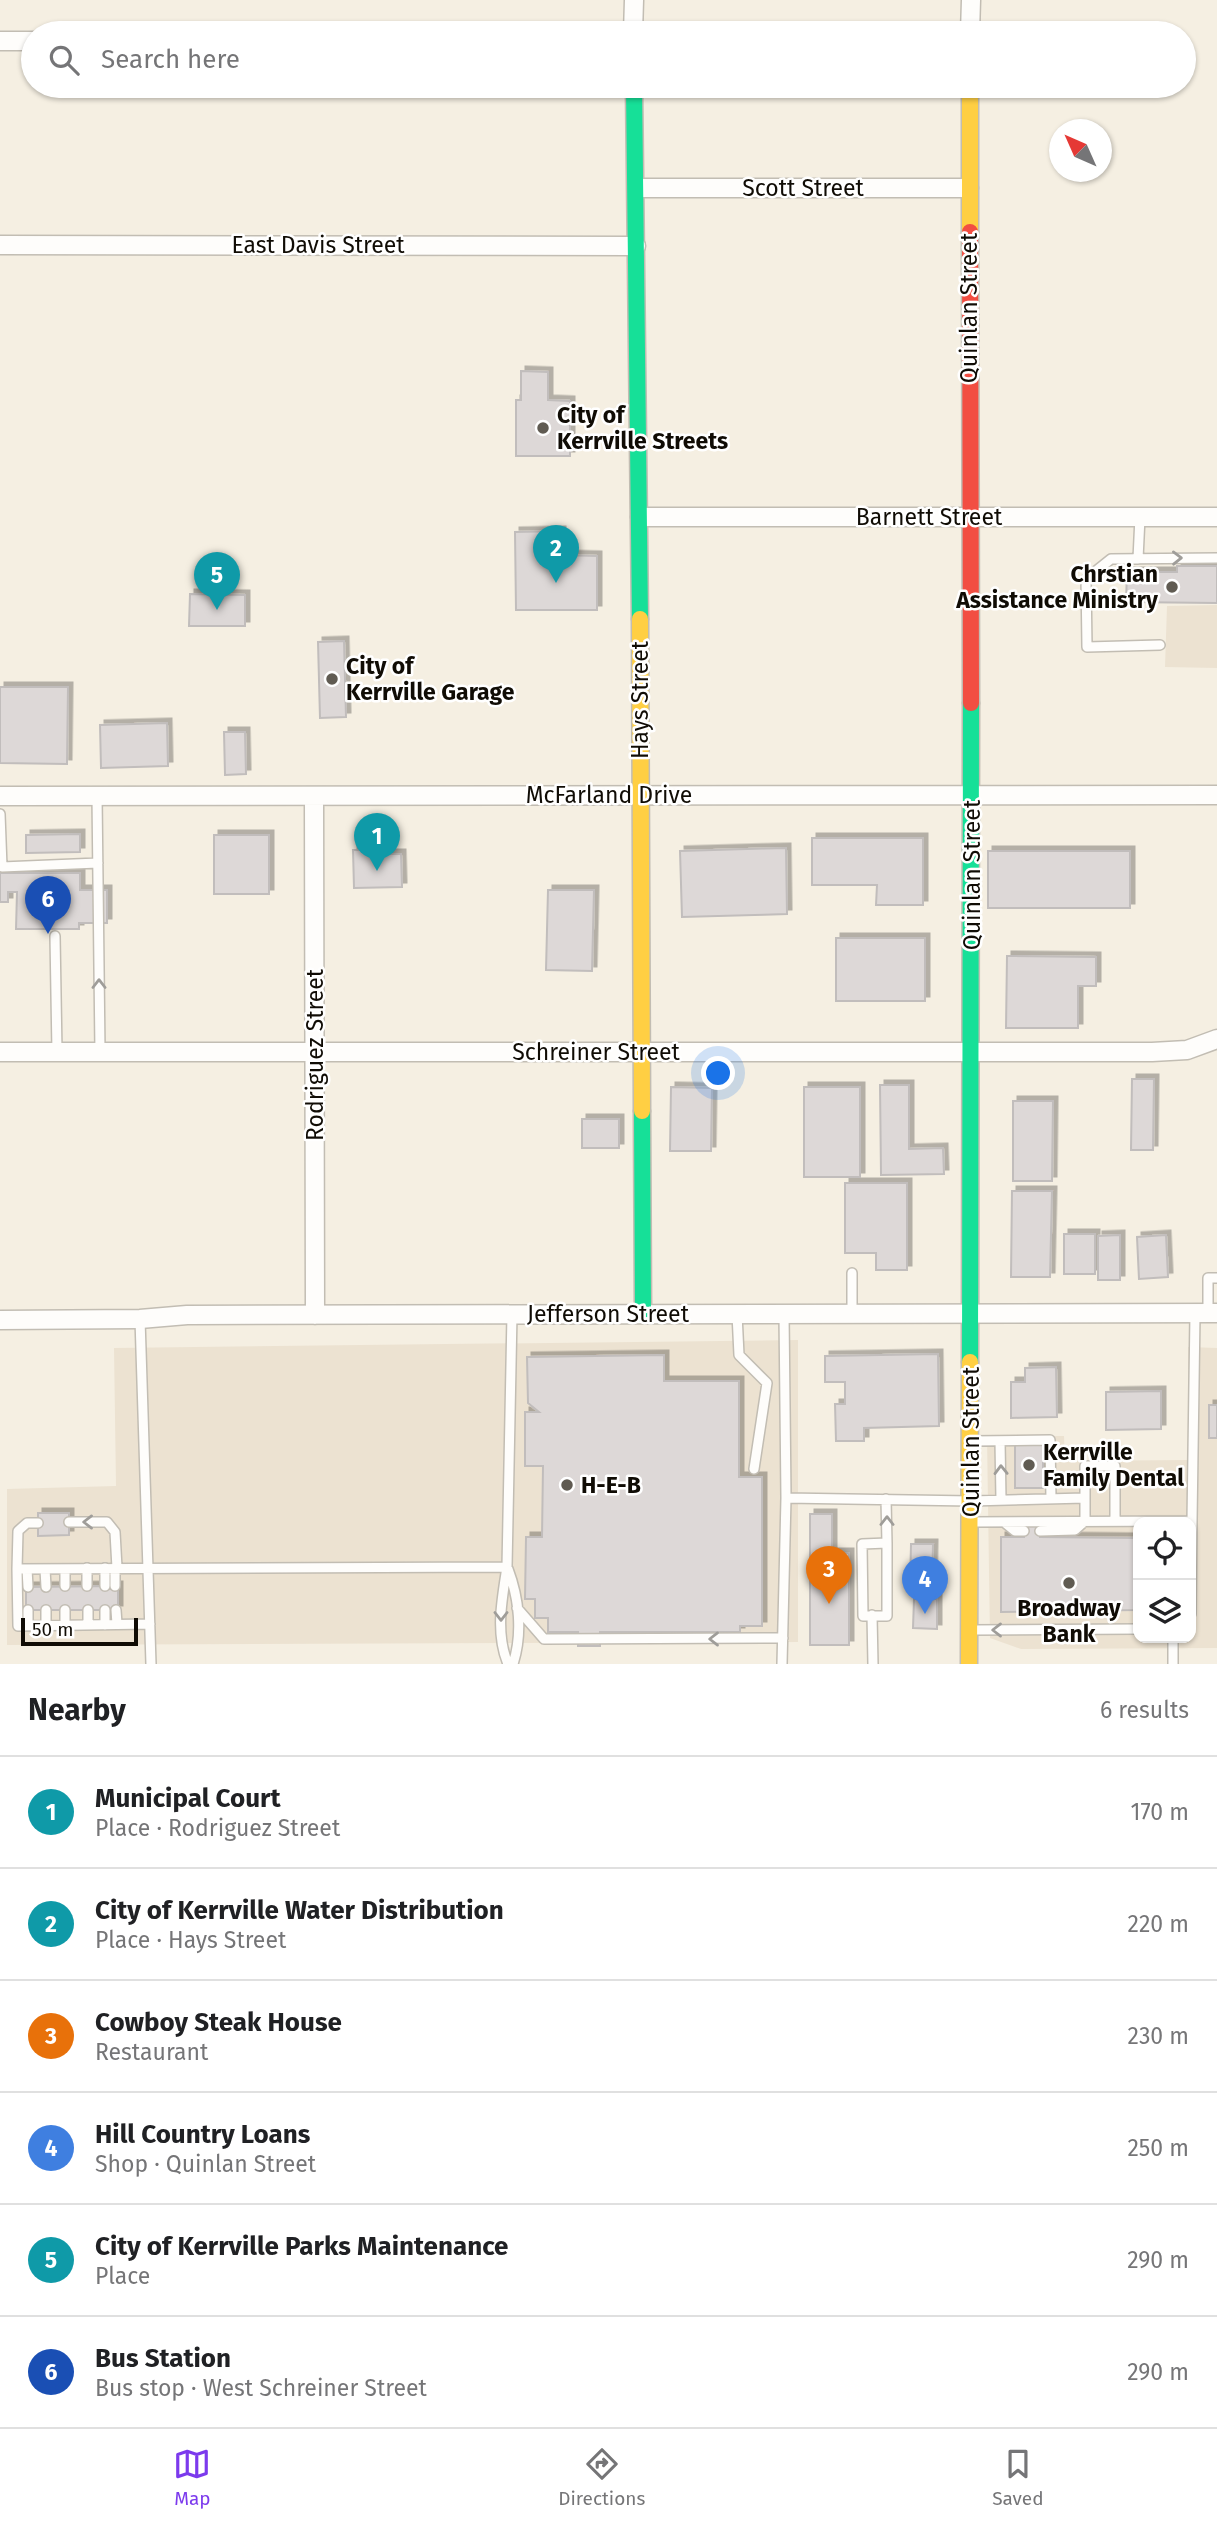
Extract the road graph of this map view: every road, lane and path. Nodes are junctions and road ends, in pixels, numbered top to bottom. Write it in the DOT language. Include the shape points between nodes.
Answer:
graph roads {
  1 [pos="634,0"];
  2 [pos="971,0"];
  3 [pos="633,21"];
  4 [pos="970,21"];
  5 [pos="0,41"];
  6 [pos="21,41"];
  7 [pos="634,98"];
  8 [pos="970,98"];
  9 [pos="637,188"];
  10 [pos="969,188"];
  11 [pos="0,245"];
  12 [pos="636,246"];
  13 [pos="640,517"];
  14 [pos="969,517"];
  15 [pos="1140,517"];
  16 [pos="1217,517"];
  17 [pos="1217,558"];
  18 [pos="1138,559"];
  19 [pos="1160,645"];
  20 [pos="972,794"];
  21 [pos="640,795"];
  22 [pos="1217,795"];
  23 [pos="0,796"];
  24 [pos="97,796"];
  25 [pos="314,796"];
  26 [pos="0,814"];
  27 [pos="98,863"];
  28 [pos="55,936"];
  29 [pos="1217,1039"];
  30 [pos="0,1052"];
  31 [pos="57,1052"];
  32 [pos="100,1052"];
  33 [pos="314,1052"];
  34 [pos="640,1052"];
  35 [pos="972,1053"];
  36 [pos="852,1273"];
  37 [pos="1217,1278"];
  38 [pos="512,1314"];
  39 [pos="643,1314"];
  40 [pos="737,1314"];
  41 [pos="784,1314"];
  42 [pos="852,1314"];
  43 [pos="971,1314"];
  44 [pos="1207,1314"];
  45 [pos="316,1315"];
  46 [pos="140,1319"];
  47 [pos="0,1320"];
  48 [pos="972,1441"];
  49 [pos="1000,1441"];
  50 [pos="754,1469"];
  51 [pos="786,1498"];
  52 [pos="1085,1498"];
  53 [pos="886,1499"];
  54 [pos="1051,1499"];
  55 [pos="1001,1500"];
  56 [pos="971,1501"];
  57 [pos="1192,1517"];
  58 [pos="1085,1521"];
  59 [pos="1115,1521"];
  60 [pos="1133,1521"];
  61 [pos="69,1522"];
  62 [pos="971,1522"];
  63 [pos="1004,1522"];
  64 [pos="38,1523"];
  65 [pos="1024,1531"];
  66 [pos="1040,1531"];
  67 [pos="887,1543"];
  68 [pos="507,1567"];
  69 [pos="87,1568"];
  70 [pos="112,1568"];
  71 [pos="148,1568"];
  72 [pos="17,1569"];
  73 [pos="27,1569"];
  74 [pos="46,1569"];
  75 [pos="65,1569"];
  76 [pos="65,1586"];
  77 [pos="87,1586"];
  78 [pos="105,1586"];
  79 [pos="115,1586"];
  80 [pos="28,1587"];
  81 [pos="46,1587"];
  82 [pos="517,1608"];
  83 [pos="28,1610"];
  84 [pos="46,1610"];
  85 [pos="65,1610"];
  86 [pos="88,1610"];
  87 [pos="105,1610"];
  88 [pos="116,1610"];
  89 [pos="872,1615"];
  90 [pos="150,1624"];
  91 [pos="65,1625"];
  92 [pos="88,1625"];
  93 [pos="105,1625"];
  94 [pos="117,1625"];
  95 [pos="28,1626"];
  96 [pos="46,1626"];
  97 [pos="1133,1629"];
  98 [pos="970,1630"];
  99 [pos="783,1638"];
  100 [pos="1173,1643"];
  101 [pos="151,1664"];
  102 [pos="508,1664"];
  103 [pos="513,1664"];
  104 [pos="782,1664"];
  105 [pos="873,1664"];
  106 [pos="970,1664"];
  107 [pos="1173,1664"];
  1 -- 3 [label="street"];
  2 -- 4 [label="street"];
  5 -- 6 [label="street"];
  7 -- 9 [label="street, Hays Street"];
  8 -- 10 [label="street, Quinlan Street"];
  9 -- 10 [label="street, Scott Street"];
  9 -- 12 [label="street, Hays Street"];
  10 -- 14 [label="street, Quinlan Street"];
  11 -- 12 [label="street, East Davis Street"];
  12 -- 13 [label="street, Hays Street"];
  13 -- 14 [label="street, Barnett Street"];
  13 -- 21 [label="street, Hays Street"];
  14 -- 15 [label="street, Barnett Street"];
  14 -- 20 [label="street, Quinlan Street"];
  15 -- 16 [label="street, Barnett Street"];
  15 -- 18 [label="lane"];
  18 -- 17 [label="lane, one-way"];
  18 -- 19 [label="lane" via="1111,559 1086,579 1087,647"];
  20 -- 21 [label="street, McFarland Drive"];
  20 -- 22 [label="street, McFarland Drive"];
  20 -- 35 [label="street, Quinlan Street"];
  21 -- 25 [label="street, McFarland Drive"];
  21 -- 34 [label="street, Hays Street"];
  23 -- 24 [label="street, McFarland Drive"];
  24 -- 25 [label="street, McFarland Drive"];
  24 -- 27 [label="lane"];
  25 -- 33 [label="street, Rodriguez Street"];
  26 -- 27 [label="lane" via="2,867"];
  32 -- 27 [label="lane, one-way"];
  28 -- 31 [label="lane"];
  29 -- 35 [label="street, Schreiner Street" via="1187,1051"];
  30 -- 31 [label="street, Schreiner Street"];
  31 -- 32 [label="street, Schreiner Street"];
  32 -- 33 [label="street, Schreiner Street"];
  33 -- 34 [label="street, Schreiner Street"];
  33 -- 45 [label="street, Rodriguez Street"];
  34 -- 35 [label="street, Schreiner Street"];
  34 -- 39 [label="street, Hays Street"];
  35 -- 43 [label="street, Quinlan Street"];
  36 -- 42 [label="lane"];
  37 -- 44 [label="lane" via="1208,1278"];
  38 -- 39 [label="street, Jefferson Street"];
  38 -- 45 [label="street, Jefferson Street"];
  38 -- 68 [label="lane"];
  39 -- 40 [label="street, Jefferson Street"];
  40 -- 41 [label="street, Jefferson Street"];
  40 -- 50 [label="lane" via="739,1355 767,1383"];
  41 -- 42 [label="street, Jefferson Street"];
  41 -- 51 [label="lane"];
  42 -- 43 [label="street, Jefferson Street"];
  43 -- 44 [label="street, Jefferson Street"];
  43 -- 48 [label="street, Quinlan Street"];
  44 -- 57 [label="lane"];
  45 -- 46 [label="street, Jefferson Street"];
  46 -- 47 [label="street, Jefferson Street"];
  46 -- 71 [label="lane"];
  48 -- 49 [label="lane"];
  48 -- 56 [label="street, Quinlan Street"];
  49 -- 54 [label="lane" via="1050,1440"];
  55 -- 49 [label="lane, one-way"];
  51 -- 53 [label="lane"];
  51 -- 99 [label="lane"];
  52 -- 54 [label="lane"];
  52 -- 58 [label="lane"];
  52 -- 59 [label="lane" via="1085,1466 1115,1466"];
  53 -- 56 [label="lane"];
  67 -- 53 [label="lane, one-way"];
  54 -- 55 [label="lane"];
  55 -- 56 [label="lane"];
  56 -- 62 [label="street, Quinlan Street"];
  58 -- 59 [label="lane"];
  58 -- 63 [label="lane"];
  58 -- 66 [label="lane" via="1075,1530"];
  59 -- 60 [label="lane"];
  70 -- 61 [label="lane, one-way" via="115,1532 107,1522"];
  62 -- 63 [label="lane"];
  62 -- 98 [label="street, Quinlan Street"];
  63 -- 65 [label="lane" via="1015,1531"];
  64 -- 72 [label="lane" via="27,1523 18,1531"];
  67 -- 89 [label="lane" via="887,1616"];
  67 -- 89 [label="lane" via="862,1544 863,1616"];
  68 -- 71 [label="lane"];
  68 -- 82 [label="lane" via="517,1592"];
  68 -- 102 [label="lane, one-way" via="501,1648"];
  69 -- 70 [label="lane"];
  69 -- 75 [label="lane"];
  69 -- 77 [label="lane"];
  70 -- 71 [label="lane"];
  70 -- 78 [label="lane"];
  70 -- 79 [label="lane"];
  71 -- 90 [label="lane"];
  72 -- 73 [label="lane"];
  72 -- 95 [label="lane" via="18,1626"];
  73 -- 74 [label="lane"];
  73 -- 80 [label="lane"];
  74 -- 75 [label="lane"];
  74 -- 81 [label="lane"];
  75 -- 76 [label="lane"];
  99 -- 82 [label="lane, one-way" via="544,1639"];
  82 -- 103 [label="lane" via="518,1648"];
  83 -- 95 [label="lane"];
  84 -- 96 [label="lane"];
  85 -- 91 [label="lane"];
  86 -- 92 [label="lane"];
  87 -- 93 [label="lane"];
  88 -- 94 [label="lane"];
  89 -- 105 [label="lane"];
  90 -- 94 [label="lane"];
  90 -- 101 [label="lane"];
  91 -- 92 [label="lane"];
  91 -- 96 [label="lane"];
  92 -- 93 [label="lane"];
  93 -- 94 [label="lane"];
  95 -- 96 [label="lane"];
  97 -- 98 [label="lane, one-way"];
  98 -- 106 [label="street, Quinlan Street"];
  99 -- 104 [label="lane"];
  100 -- 107 [label="lane"];
}
